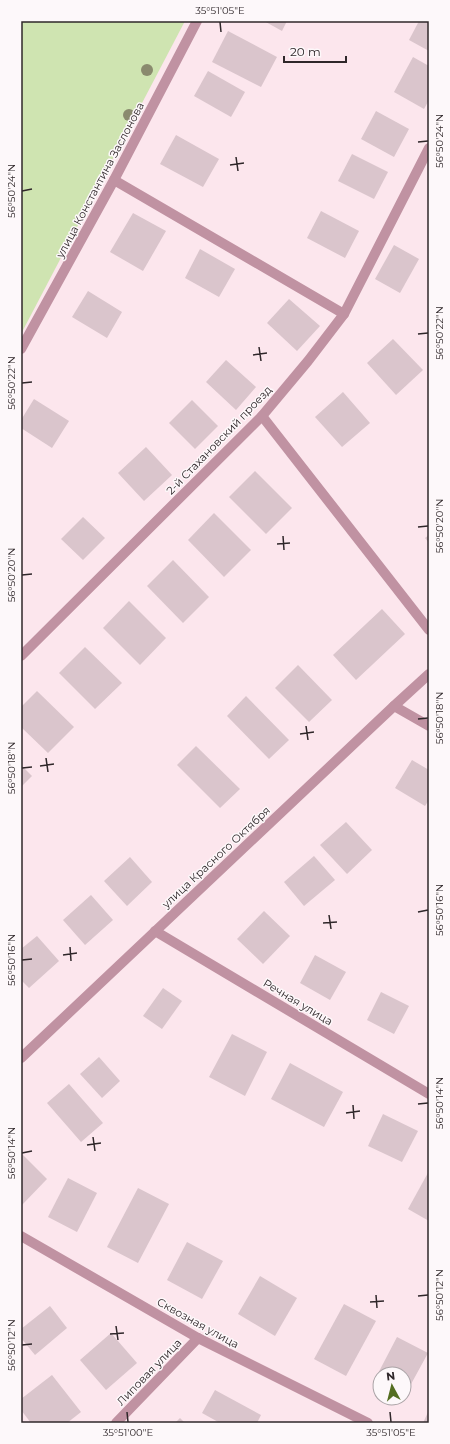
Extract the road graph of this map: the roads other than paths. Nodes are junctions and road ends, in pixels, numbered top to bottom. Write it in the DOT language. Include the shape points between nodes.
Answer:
graph roads {
  1 [pos="197,21"];
  2 [pos="429,148"];
  3 [pos="114,180"];
  4 [pos="344,314"];
  5 [pos="21,349"];
  6 [pos="262,416"];
  7 [pos="429,630"];
  8 [pos="21,656"];
  9 [pos="429,674"];
  10 [pos="394,706"];
  11 [pos="429,726"];
  12 [pos="155,931"];
  13 [pos="21,1058"];
  14 [pos="429,1094"];
  15 [pos="21,1236"];
  16 [pos="198,1338"];
  17 [pos="116,1423"];
  18 [pos="368,1423"];
  1 -- 3 [label="street, улица Константина Заслонова"];
  2 -- 4 [label="street, 2-й Стахановский проезд"];
  3 -- 4 [label="street"];
  3 -- 5 [label="street, улица Константина Заслонова"];
  4 -- 6 [label="street, 2-й Стахановский проезд"];
  6 -- 7 [label="street"];
  6 -- 8 [label="street, 2-й Стахановский проезд"];
  9 -- 10 [label="street, улица Красного Октября"];
  10 -- 11 [label="street"];
  10 -- 12 [label="street, улица Красного Октября"];
  12 -- 13 [label="street, улица Красного Октября"];
  12 -- 14 [label="street, Речная улица"];
  15 -- 16 [label="street, Сквозная улица"];
  16 -- 17 [label="street, Липовая улица"];
  16 -- 18 [label="street, Сквозная улица"];
}
